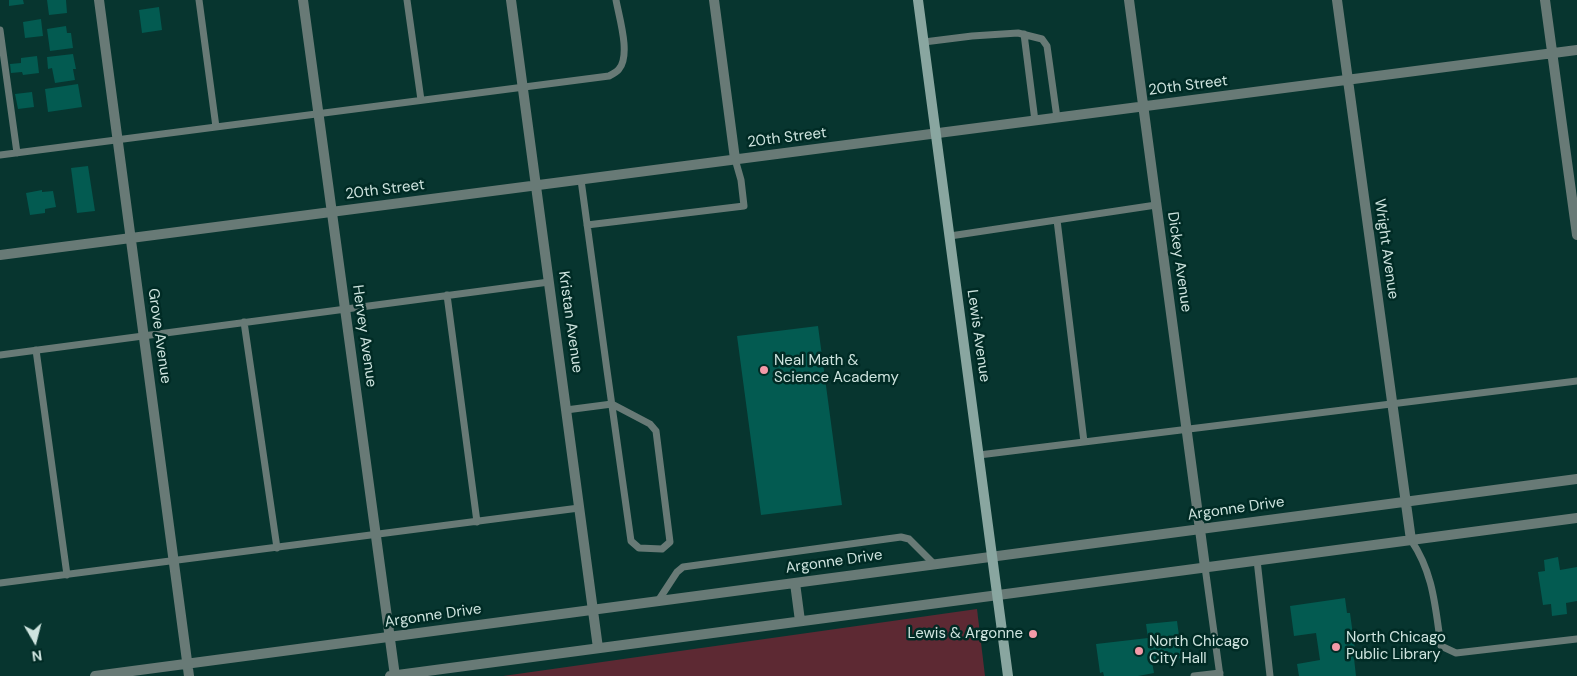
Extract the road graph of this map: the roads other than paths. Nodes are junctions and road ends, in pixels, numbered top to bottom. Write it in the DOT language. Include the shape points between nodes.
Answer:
graph roads {
  1 [pos="99,0"];
  2 [pos="199,0"];
  3 [pos="303,0"];
  4 [pos="407,0"];
  5 [pos="511,0"];
  6 [pos="616,0"];
  7 [pos="714,0"];
  8 [pos="918,0"];
  9 [pos="1129,0"];
  10 [pos="1338,0"];
  11 [pos="1545,0"];
  12 [pos="0,30"];
  13 [pos="1024,34"];
  14 [pos="924,42"];
  15 [pos="1577,50"];
  16 [pos="1552,54"];
  17 [pos="1348,80"];
  18 [pos="522,87"];
  19 [pos="421,100"];
  20 [pos="1143,107"];
  21 [pos="318,113"];
  22 [pos="1057,118"];
  23 [pos="1035,121"];
  24 [pos="216,126"];
  25 [pos="936,133"];
  26 [pos="117,139"];
  27 [pos="17,153"];
  28 [pos="0,155"];
  29 [pos="736,160"];
  30 [pos="581,180"];
  31 [pos="536,186"];
  32 [pos="1156,206"];
  33 [pos="332,212"];
  34 [pos="1057,220"];
  35 [pos="587,225"];
  36 [pos="1577,235"];
  37 [pos="950,236"];
  38 [pos="130,238"];
  39 [pos="0,255"];
  40 [pos="549,282"];
  41 [pos="447,295"];
  42 [pos="345,309"];
  43 [pos="244,322"];
  44 [pos="143,336"];
  45 [pos="36,350"];
  46 [pos="0,355"];
  47 [pos="1577,381"];
  48 [pos="612,404"];
  49 [pos="1392,404"];
  50 [pos="566,410"];
  51 [pos="1186,429"];
  52 [pos="1084,442"];
  53 [pos="979,455"];
  54 [pos="1577,479"];
  55 [pos="1406,502"];
  56 [pos="579,508"];
  57 [pos="1577,518"];
  58 [pos="477,522"];
  59 [pos="1200,529"];
  60 [pos="376,535"];
  61 [pos="1411,540"];
  62 [pos="277,548"];
  63 [pos="992,556"];
  64 [pos="1257,560"];
  65 [pos="173,561"];
  66 [pos="934,564"];
  67 [pos="1205,567"];
  68 [pos="67,575"];
  69 [pos="795,583"];
  70 [pos="0,584"];
  71 [pos="997,595"];
  72 [pos="658,601"];
  73 [pos="593,610"];
  74 [pos="800,621"];
  75 [pos="389,636"];
  76 [pos="1577,639"];
  77 [pos="598,648"];
  78 [pos="187,664"];
  79 [pos="1220,674"];
  80 [pos="95,676"];
  81 [pos="188,676"];
  82 [pos="390,676"];
  83 [pos="394,676"];
  84 [pos="1008,676"];
  85 [pos="1194,676"];
  86 [pos="1270,676"];
  1 -- 26 [label="street, Grove Avenue"];
  2 -- 24 [label="lane"];
  3 -- 21 [label="street, Hervey Avenue"];
  4 -- 19 [label="lane"];
  5 -- 18 [label="street, Kristan Avenue"];
  6 -- 18 [label="lane" via="624,53 619,70 609,76"];
  7 -- 29 [label="street"];
  8 -- 14 [label="main road, Lewis Avenue"];
  9 -- 20 [label="street, Dickey Avenue"];
  10 -- 17 [label="street, Wright Avenue"];
  11 -- 16 [label="street"];
  12 -- 27 [label="lane"];
  13 -- 14 [label="lane"];
  13 -- 22 [label="lane" via="1042,39 1047,46"];
  13 -- 23 [label="lane"];
  14 -- 25 [label="main road, Lewis Avenue"];
  15 -- 16 [label="street, 20th Street"];
  16 -- 17 [label="street, 20th Street"];
  16 -- 36 [label="street"];
  17 -- 20 [label="street, 20th Street"];
  17 -- 49 [label="street, Wright Avenue"];
  18 -- 19 [label="lane"];
  18 -- 31 [label="street, Kristan Avenue"];
  19 -- 21 [label="lane"];
  20 -- 22 [label="street, 20th Street"];
  20 -- 32 [label="street, Dickey Avenue"];
  21 -- 24 [label="lane"];
  21 -- 33 [label="street, Hervey Avenue"];
  22 -- 23 [label="street, 20th Street"];
  23 -- 25 [label="street, 20th Street"];
  24 -- 26 [label="lane"];
  25 -- 29 [label="street, 20th Street"];
  25 -- 37 [label="main road, Lewis Avenue"];
  26 -- 27 [label="lane"];
  26 -- 38 [label="street, Grove Avenue"];
  27 -- 28 [label="lane"];
  29 -- 30 [label="street, 20th Street"];
  29 -- 35 [label="lane" via="744,206"];
  30 -- 31 [label="street, 20th Street"];
  30 -- 35 [label="lane"];
  31 -- 33 [label="street, 20th Street"];
  31 -- 40 [label="street, Kristan Avenue"];
  32 -- 34 [label="lane"];
  32 -- 51 [label="street, Dickey Avenue"];
  33 -- 38 [label="street, 20th Street"];
  33 -- 42 [label="street, Hervey Avenue"];
  34 -- 37 [label="lane"];
  34 -- 52 [label="lane"];
  35 -- 48 [label="lane"];
  37 -- 53 [label="main road, Lewis Avenue"];
  38 -- 39 [label="street, 20th Street"];
  38 -- 44 [label="street, Grove Avenue"];
  40 -- 41 [label="lane"];
  40 -- 50 [label="street, Kristan Avenue"];
  41 -- 42 [label="lane"];
  41 -- 58 [label="lane"];
  42 -- 43 [label="lane"];
  42 -- 60 [label="street, Hervey Avenue"];
  43 -- 44 [label="lane"];
  43 -- 62 [label="lane"];
  44 -- 45 [label="lane"];
  44 -- 65 [label="street, Grove Avenue"];
  45 -- 46 [label="lane"];
  45 -- 68 [label="lane"];
  47 -- 49 [label="lane"];
  48 -- 48 [label="lane" via="631,541 639,548 662,550 670,542 656,431 650,424"];
  48 -- 50 [label="lane"];
  49 -- 51 [label="lane"];
  49 -- 55 [label="street, Wright Avenue"];
  50 -- 56 [label="street, Kristan Avenue"];
  51 -- 52 [label="lane"];
  51 -- 59 [label="street, Dickey Avenue"];
  52 -- 53 [label="lane"];
  53 -- 63 [label="main road, Lewis Avenue"];
  54 -- 55 [label="street, Argonne Drive"];
  55 -- 59 [label="street, Argonne Drive"];
  55 -- 61 [label="street, Wright Avenue"];
  56 -- 58 [label="lane"];
  56 -- 73 [label="street, Kristan Avenue"];
  57 -- 61 [label="street"];
  58 -- 60 [label="lane"];
  59 -- 63 [label="street, Argonne Drive"];
  59 -- 67 [label="street, Dickey Avenue"];
  60 -- 62 [label="lane"];
  60 -- 75 [label="street, Hervey Avenue"];
  61 -- 64 [label="street"];
  61 -- 76 [label="lane" via="1421,554 1431,582 1441,646 1456,653"];
  62 -- 65 [label="lane"];
  63 -- 66 [label="street, Argonne Drive"];
  63 -- 71 [label="main road, Lewis Avenue"];
  64 -- 67 [label="street"];
  64 -- 86 [label="lane"];
  65 -- 68 [label="lane"];
  65 -- 78 [label="street, Grove Avenue"];
  66 -- 69 [label="street, Argonne Drive"];
  66 -- 72 [label="lane" via="908,539 892,538 683,567"];
  67 -- 71 [label="street"];
  67 -- 79 [label="lane"];
  68 -- 70 [label="lane"];
  69 -- 72 [label="street, Argonne Drive"];
  69 -- 74 [label="street"];
  71 -- 74 [label="street"];
  71 -- 84 [label="main road, Lewis Avenue"];
  72 -- 73 [label="street, Argonne Drive"];
  73 -- 75 [label="street, Argonne Drive"];
  73 -- 77 [label="street, Kristan Avenue"];
  74 -- 77 [label="street"];
  75 -- 78 [label="street, Argonne Drive"];
  75 -- 83 [label="street, Hervey Avenue"];
  77 -- 83 [label="street"];
  78 -- 80 [label="street, Argonne Drive"];
  78 -- 81 [label="street, Grove Avenue"];
  79 -- 85 [label="lane"];
  82 -- 83 [label="street"];
}
